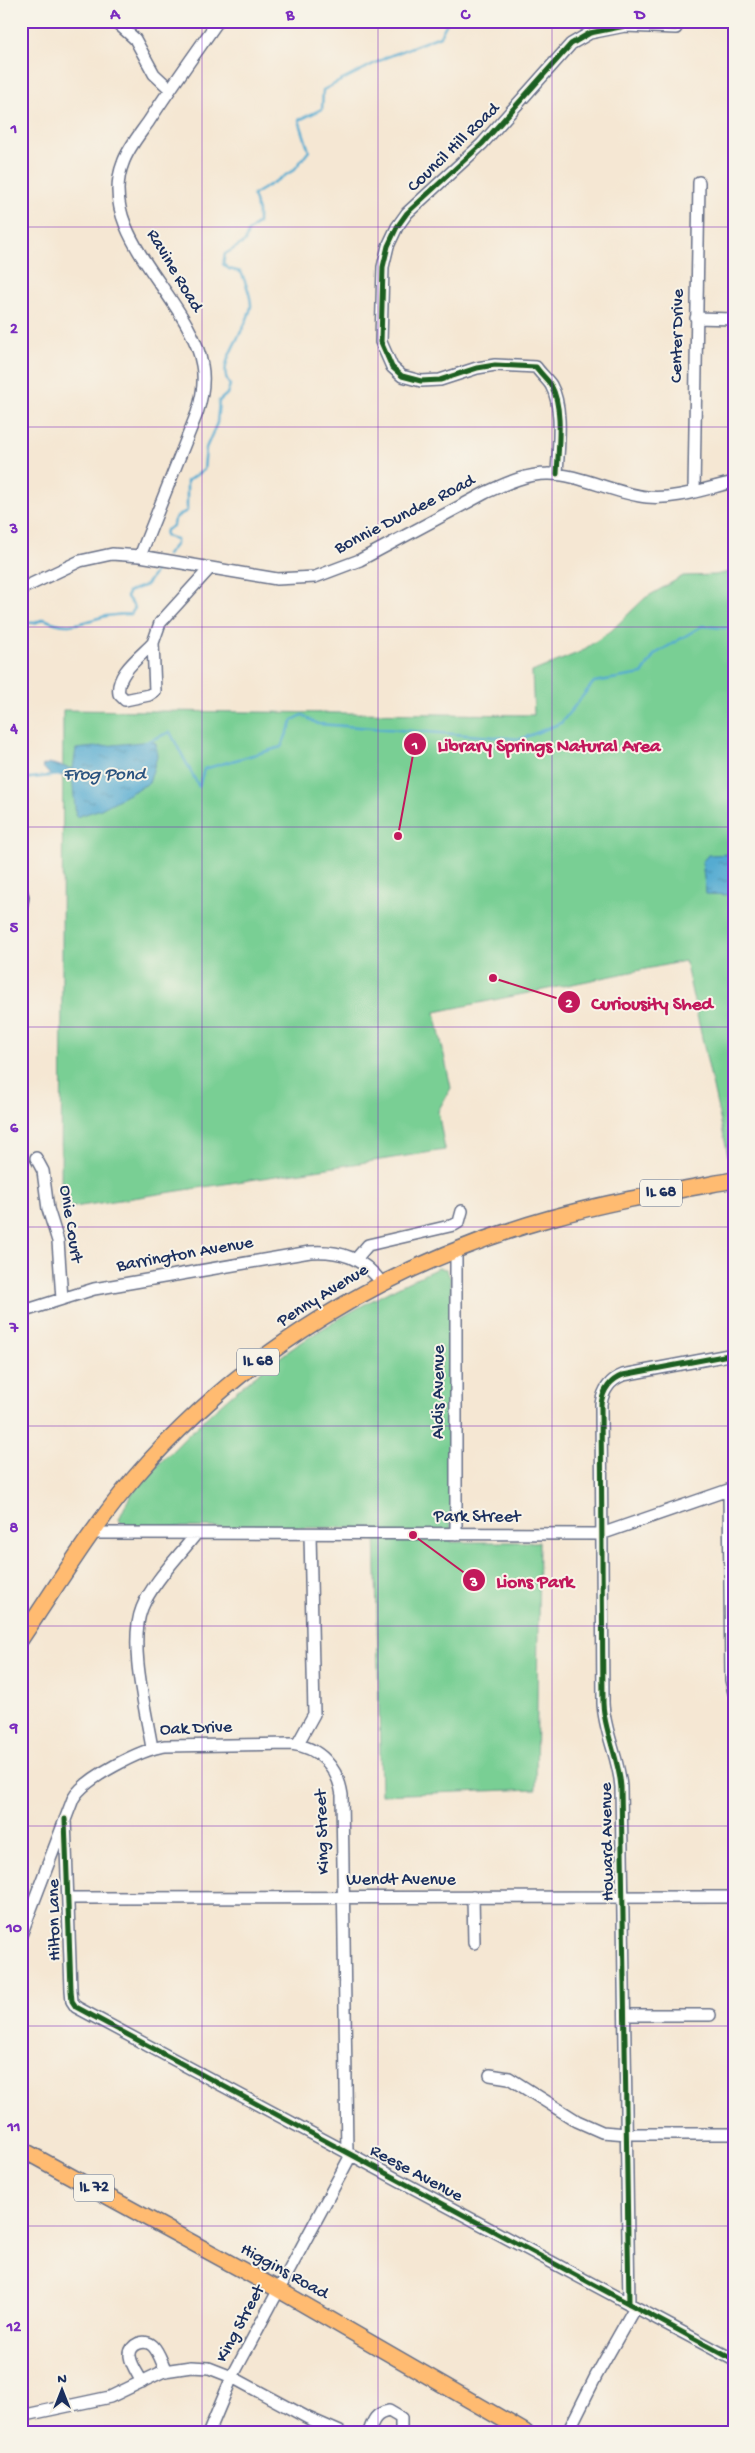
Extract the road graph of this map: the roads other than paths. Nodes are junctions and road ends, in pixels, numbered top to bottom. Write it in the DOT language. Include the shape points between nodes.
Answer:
graph roads {
  1 [pos="115,21"];
  2 [pos="218,21"];
  3 [pos="676,28"];
  4 [pos="170,90"];
  5 [pos="699,182"];
  6 [pos="696,318"];
  7 [pos="734,319"];
  8 [pos="557,474"];
  9 [pos="734,482"];
  10 [pos="694,491"];
  11 [pos="140,556"];
  12 [pos="210,568"];
  13 [pos="21,589"];
  14 [pos="153,643"];
  15 [pos="21,890"];
  16 [pos="21,909"];
  17 [pos="36,1158"];
  18 [pos="734,1180"];
  19 [pos="462,1211"];
  20 [pos="456,1250"];
  21 [pos="356,1260"];
  22 [pos="381,1282"];
  23 [pos="62,1299"];
  24 [pos="21,1312"];
  25 [pos="734,1354"];
  26 [pos="732,1489"];
  27 [pos="92,1533"];
  28 [pos="196,1534"];
  29 [pos="310,1534"];
  30 [pos="456,1534"];
  31 [pos="601,1534"];
  32 [pos="22,1636"];
  33 [pos="734,1693"];
  34 [pos="298,1745"];
  35 [pos="152,1748"];
  36 [pos="66,1819"];
  37 [pos="623,1896"];
  38 [pos="343,1897"];
  39 [pos="473,1897"];
  40 [pos="734,1897"];
  41 [pos="69,1898"];
  42 [pos="21,1935"];
  43 [pos="474,1943"];
  44 [pos="86,2014"];
  45 [pos="626,2015"];
  46 [pos="710,2015"];
  47 [pos="490,2075"];
  48 [pos="627,2134"];
  49 [pos="734,2134"];
  50 [pos="21,2149"];
  51 [pos="349,2154"];
  52 [pos="279,2290"];
  53 [pos="632,2306"];
  54 [pos="734,2360"];
  55 [pos="166,2370"];
  56 [pos="232,2378"];
  57 [pos="142,2382"];
  58 [pos="21,2416"];
  59 [pos="209,2432"];
  60 [pos="340,2432"];
  61 [pos="370,2432"];
  62 [pos="401,2432"];
  63 [pos="525,2432"];
  64 [pos="568,2432"];
  1 -- 4 [label="street" via="135,39 154,74"];
  2 -- 4 [label="street, Ravine Road"];
  3 -- 8 [label="street, Council Hill Road" via="625,26 590,33 571,44 488,138 407,213 388,246 383,267 381,342 392,367 402,376 421,380 440,380 495,365 536,367 551,386 559,417"];
  4 -- 11 [label="street, Ravine Road" via="123,162 118,192 122,215 137,248 198,348 203,366 202,397"];
  5 -- 6 [label="street, Center Drive"];
  6 -- 7 [label="street"];
  6 -- 10 [label="street, Center Drive"];
  8 -- 10 [label="street, Bonnie Dundee Road" via="649,498"];
  8 -- 12 [label="street, Bonnie Dundee Road" via="536,475 506,484 360,560 315,577 277,579"];
  9 -- 10 [label="street, Bonnie Dundee Road"];
  11 -- 12 [label="street, Bonnie Dundee Road"];
  11 -- 13 [label="street, Bonnie Dundee Road" via="112,554 80,561"];
  12 -- 14 [label="street" via="160,623"];
  14 -- 14 [label="street" via="155,691 125,700 119,694 119,683"];
  15 -- 16 [label="street"];
  17 -- 23 [label="street, Onie Court" via="44,1171 47,1204 58,1241"];
  18 -- 20 [label="main road, Penny Avenue / IL 68" via="588,1208"];
  19 -- 21 [label="street" via="459,1222 454,1225 368,1245"];
  20 -- 22 [label="main road, Penny Avenue / IL 68"];
  20 -- 30 [label="street, Aldis Avenue"];
  21 -- 22 [label="street, Barrington Avenue" via="369,1268"];
  21 -- 23 [label="street, Barrington Avenue" via="330,1252 299,1253 106,1287"];
  22 -- 27 [label="main road, Penny Avenue / IL 68" via="287,1341 221,1390 173,1435 135,1477"];
  23 -- 24 [label="street, Barrington Avenue"];
  25 -- 31 [label="street, Howard Avenue" via="629,1373 609,1383 601,1404"];
  26 -- 31 [label="street, Park Street"];
  26 -- 33 [label="street" via="731,1680"];
  27 -- 28 [label="street, Park Street"];
  27 -- 32 [label="main road, Penny Avenue / IL 68"];
  28 -- 29 [label="street, Park Street"];
  28 -- 35 [label="street" via="151,1592 139,1617 138,1652"];
  29 -- 30 [label="street, Park Street"];
  29 -- 34 [label="street" via="314,1714"];
  30 -- 31 [label="street, Park Street"];
  31 -- 37 [label="street, Howard Avenue" via="602,1704 620,1774"];
  34 -- 35 [label="street, Oak Drive"];
  34 -- 38 [label="street, King Street" via="327,1761 339,1779"];
  35 -- 36 [label="street, Oak Drive" via="85,1785 76,1794"];
  36 -- 41 [label="street, Hilton Lane"];
  36 -- 42 [label="street, Oak Drive"];
  37 -- 39 [label="street, Wendt Avenue"];
  37 -- 40 [label="street, Wendt Avenue"];
  37 -- 45 [label="street, Howard Avenue"];
  38 -- 39 [label="street, Wendt Avenue"];
  38 -- 41 [label="street, Wendt Avenue"];
  38 -- 51 [label="street, King Street"];
  39 -- 43 [label="street"];
  41 -- 44 [label="street, Hilton Lane" via="71,1998 75,2006"];
  44 -- 51 [label="street, Reese Avenue"];
  45 -- 46 [label="street"];
  45 -- 48 [label="street, Howard Avenue"];
  47 -- 48 [label="street" via="509,2078 595,2130"];
  48 -- 49 [label="street"];
  48 -- 53 [label="street, Howard Avenue"];
  50 -- 52 [label="main road, Higgins Road / IL 72"];
  51 -- 52 [label="street, King Street"];
  51 -- 53 [label="street, Reese Avenue"];
  52 -- 56 [label="street, King Street"];
  52 -- 63 [label="main road, Higgins Road / IL 72"];
  53 -- 54 [label="street, Reese Avenue"];
  53 -- 64 [label="street"];
  55 -- 56 [label="street" via="203,2368"];
  55 -- 57 [label="street"];
  55 -- 57 [label="street" via="152,2346 146,2342 138,2343 130,2357"];
  56 -- 59 [label="street, King Street"];
  56 -- 60 [label="street"];
  57 -- 58 [label="street" via="110,2397"];
  61 -- 62 [label="street" via="375,2417 389,2411 401,2418"];
}
